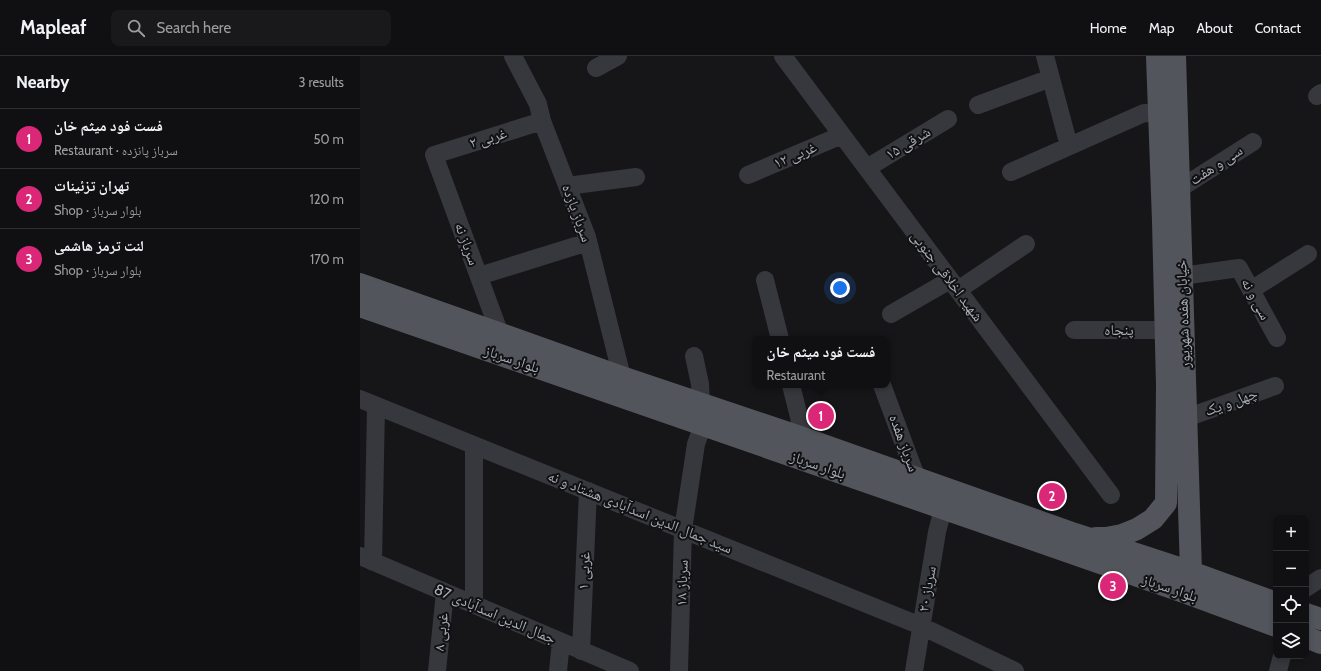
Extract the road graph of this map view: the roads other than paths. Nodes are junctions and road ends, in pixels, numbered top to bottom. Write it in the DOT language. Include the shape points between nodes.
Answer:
graph roads {
  1 [pos="513,56"];
  2 [pos="618,56"];
  3 [pos="784,56"];
  4 [pos="1045,56"];
  5 [pos="1157,56"];
  6 [pos="1175,56"];
  7 [pos="596,68"];
  8 [pos="1051,78"];
  9 [pos="978,105"];
  10 [pos="1159,114"];
  11 [pos="948,119"];
  12 [pos="542,121"];
  13 [pos="842,135"];
  14 [pos="1253,142"];
  15 [pos="1069,146"];
  16 [pos="434,155"];
  17 [pos="867,168"];
  18 [pos="1011,172"];
  19 [pos="748,175"];
  20 [pos="636,177"];
  21 [pos="567,186"];
  22 [pos="1179,189"];
  23 [pos="588,242"];
  24 [pos="1026,244"];
  25 [pos="1308,254"];
  26 [pos="479,276"];
  27 [pos="1182,276"];
  28 [pos="764,280"];
  29 [pos="360,284"];
  30 [pos="954,285"];
  31 [pos="1251,290"];
  32 [pos="360,306"];
  33 [pos="891,314"];
  34 [pos="1074,330"];
  35 [pos="1165,330"];
  36 [pos="500,334"];
  37 [pos="779,336"];
  38 [pos="1277,338"];
  39 [pos="694,356"];
  40 [pos="622,377"];
  41 [pos="1275,386"];
  42 [pos="792,388"];
  43 [pos="883,388"];
  44 [pos="368,403"];
  45 [pos="701,403"];
  46 [pos="1186,418"];
  47 [pos="703,425"];
  48 [pos="803,438"];
  49 [pos="474,445"];
  50 [pos="917,479"];
  51 [pos="588,491"];
  52 [pos="1111,495"];
  53 [pos="943,508"];
  54 [pos="683,530"];
  55 [pos="1075,534"];
  56 [pos="366,559"];
  57 [pos="1191,572"];
  58 [pos="1321,578"];
  59 [pos="1308,587"];
  60 [pos="445,592"];
  61 [pos="1184,592"];
  62 [pos="1273,602"];
  63 [pos="474,605"];
  64 [pos="1309,615"];
  65 [pos="1321,619"];
  66 [pos="1273,625"];
  67 [pos="921,626"];
  68 [pos="1309,638"];
  69 [pos="561,642"];
  70 [pos="1321,643"];
  71 [pos="581,651"];
  72 [pos="1281,659"];
  73 [pos="437,671"];
  74 [pos="558,671"];
  75 [pos="630,671"];
  76 [pos="679,671"];
  77 [pos="914,671"];
  78 [pos="1015,671"];
  79 [pos="1278,671"];
  1 -- 12 [label="street, سرباز یازده" via="538,104"];
  2 -- 7 [label="street"];
  3 -- 13 [label="street, شهید اخلاقی جنوبی"];
  4 -- 8 [label="street"];
  5 -- 10 [label="main road"];
  6 -- 22 [label="main road, خیابان هفده شهریور"];
  8 -- 9 [label="street"];
  8 -- 15 [label="street"];
  10 -- 15 [label="street" via="1144,113"];
  10 -- 35 [label="main road"];
  11 -- 17 [label="street, شرقی ۱۵"];
  12 -- 16 [label="street, غربی ۲"];
  12 -- 21 [label="street, سرباز یازده"];
  13 -- 17 [label="street, شهید اخلاقی جنوبی"];
  13 -- 19 [label="street, غربی ۱۲"];
  14 -- 22 [label="street, سی و هفت"];
  15 -- 18 [label="street"];
  16 -- 26 [label="street, سرباز نه"];
  17 -- 30 [label="street, شهید اخلاقی جنوبی"];
  20 -- 21 [label="street"];
  21 -- 23 [label="street, سرباز یازده"];
  22 -- 27 [label="main road, خیابان هفده شهریور"];
  23 -- 26 [label="street"];
  23 -- 40 [label="street, سرباز یازده"];
  24 -- 30 [label="street"];
  25 -- 31 [label="street"];
  26 -- 36 [label="street, سرباز نه"];
  27 -- 31 [label="street, سی و نه" via="1239,268"];
  27 -- 46 [label="main road, خیابان هفده شهریور"];
  28 -- 37 [label="street"];
  29 -- 36 [label="main road, بلوار سرباز"];
  30 -- 33 [label="street"];
  30 -- 52 [label="street, شهید اخلاقی جنوبی"];
  31 -- 38 [label="street, سی و نه"];
  32 -- 47 [label="main road, بلوار سرباز"];
  34 -- 35 [label="street, پنجاه"];
  35 -- 55 [label="main road" via="1166,502 1153,519 1122,535 1091,538"];
  36 -- 40 [label="main road, بلوار سرباز"];
  39 -- 45 [label="street"];
  40 -- 45 [label="main road, بلوار سرباز"];
  41 -- 46 [label="street, چهل و یک"];
  42 -- 48 [label="street"];
  43 -- 50 [label="street, سرباز هفده"];
  44 -- 49 [label="street, سید جمال الدین اسدآبادی هشتاد و نه"];
  44 -- 56 [label="street"];
  45 -- 48 [label="main road, بلوار سرباز"];
  46 -- 57 [label="main road, خیابان هفده شهریور"];
  47 -- 53 [label="main road, بلوار سرباز"];
  47 -- 54 [label="street, سرباز ۱۸" via="696,444"];
  48 -- 50 [label="main road, بلوار سرباز"];
  49 -- 51 [label="street, سید جمال الدین اسدآبادی هشتاد و نه"];
  49 -- 63 [label="street"];
  50 -- 55 [label="main road, بلوار سرباز"];
  51 -- 54 [label="street, سید جمال الدین اسدآبادی هشتاد و نه"];
  51 -- 71 [label="street, غربی ۱"];
  53 -- 61 [label="main road, بلوار سرباز"];
  53 -- 67 [label="street, سرباز ۲۰"];
  54 -- 67 [label="street, سید جمال الدین اسدآبادی هشتاد و نه"];
  54 -- 76 [label="street, سرباز ۱۸"];
  55 -- 57 [label="main road, بلوار سرباز"];
  56 -- 60 [label="street, جمال الدین اسدآبادی 87"];
  57 -- 61 [label="main road"];
  57 -- 62 [label="main road, بلوار سرباز"];
  58 -- 59 [label="street"];
  60 -- 63 [label="street, جمال الدین اسدآبادی 87"];
  60 -- 73 [label="street, غربی ۸"];
  61 -- 66 [label="main road, بلوار سرباز"];
  63 -- 69 [label="street, جمال الدین اسدآبادی 87"];
  64 -- 65 [label="main road"];
  67 -- 77 [label="street, سرباز ۲۰"];
  67 -- 78 [label="street, سید جمال الدین اسدآبادی هشتاد و نه"];
  68 -- 70 [label="main road"];
  69 -- 71 [label="street, جمال الدین اسدآبادی 87"];
  69 -- 74 [label="street"];
  71 -- 75 [label="street, جمال الدین اسدآبادی 87"];
  72 -- 79 [label="street"];
}
